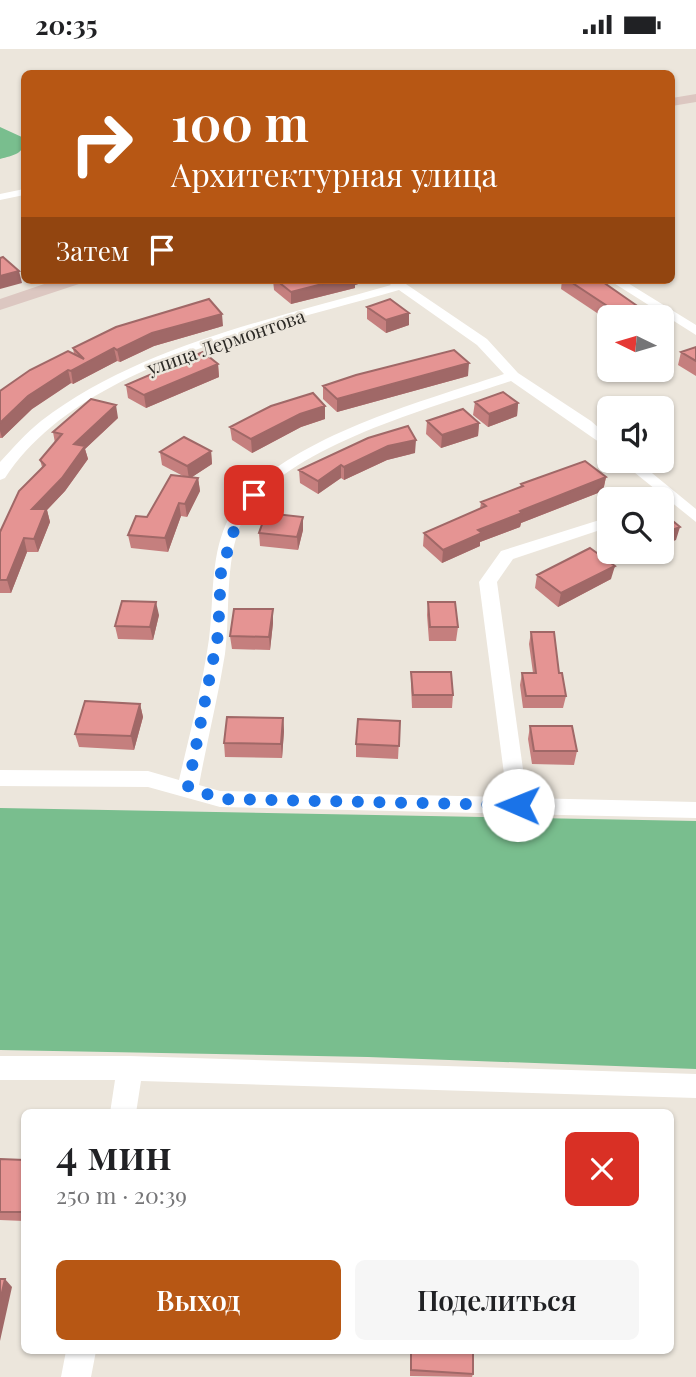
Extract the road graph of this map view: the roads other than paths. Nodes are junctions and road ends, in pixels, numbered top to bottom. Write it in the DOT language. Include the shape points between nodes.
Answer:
graph roads {
  1 [pos="696,97"];
  2 [pos="675,101"];
  3 [pos="21,193"];
  4 [pos="0,197"];
  5 [pos="61,284"];
  6 [pos="393,284"];
  7 [pos="397,284"];
  8 [pos="621,284"];
  9 [pos="0,305"];
  10 [pos="696,331"];
  11 [pos="513,376"];
  12 [pos="597,434"];
  13 [pos="637,473"];
  14 [pos="0,475"];
  15 [pos="648,487"];
  16 [pos="674,505"];
  17 [pos="696,517"];
  18 [pos="597,526"];
  19 [pos="0,778"];
  20 [pos="188,787"];
  21 [pos="518,805"];
  22 [pos="696,810"];
  23 [pos="0,1068"];
  24 [pos="131,1068"];
  25 [pos="696,1086"];
  26 [pos="124,1109"];
  27 [pos="80,1354"];
  28 [pos="76,1377"];
  1 -- 2 [label="street"];
  3 -- 4 [label="street"];
  5 -- 9 [label="street"];
  6 -- 14 [label="street, улица Лермонтова" via="183,352 106,386 47,423"];
  7 -- 11 [label="street" via="482,342"];
  8 -- 10 [label="street"];
  11 -- 12 [label="street"];
  11 -- 20 [label="street" via="349,433 269,479 240,511 221,572 218,635"];
  13 -- 15 [label="street"];
  16 -- 17 [label="street"];
  18 -- 21 [label="street" via="507,555 488,582"];
  19 -- 20 [label="street" via="148,779"];
  20 -- 21 [label="street" via="220,799"];
  21 -- 22 [label="street"];
  23 -- 24 [label="street"];
  24 -- 25 [label="street"];
  24 -- 26 [label="street"];
  27 -- 28 [label="street"];
}
